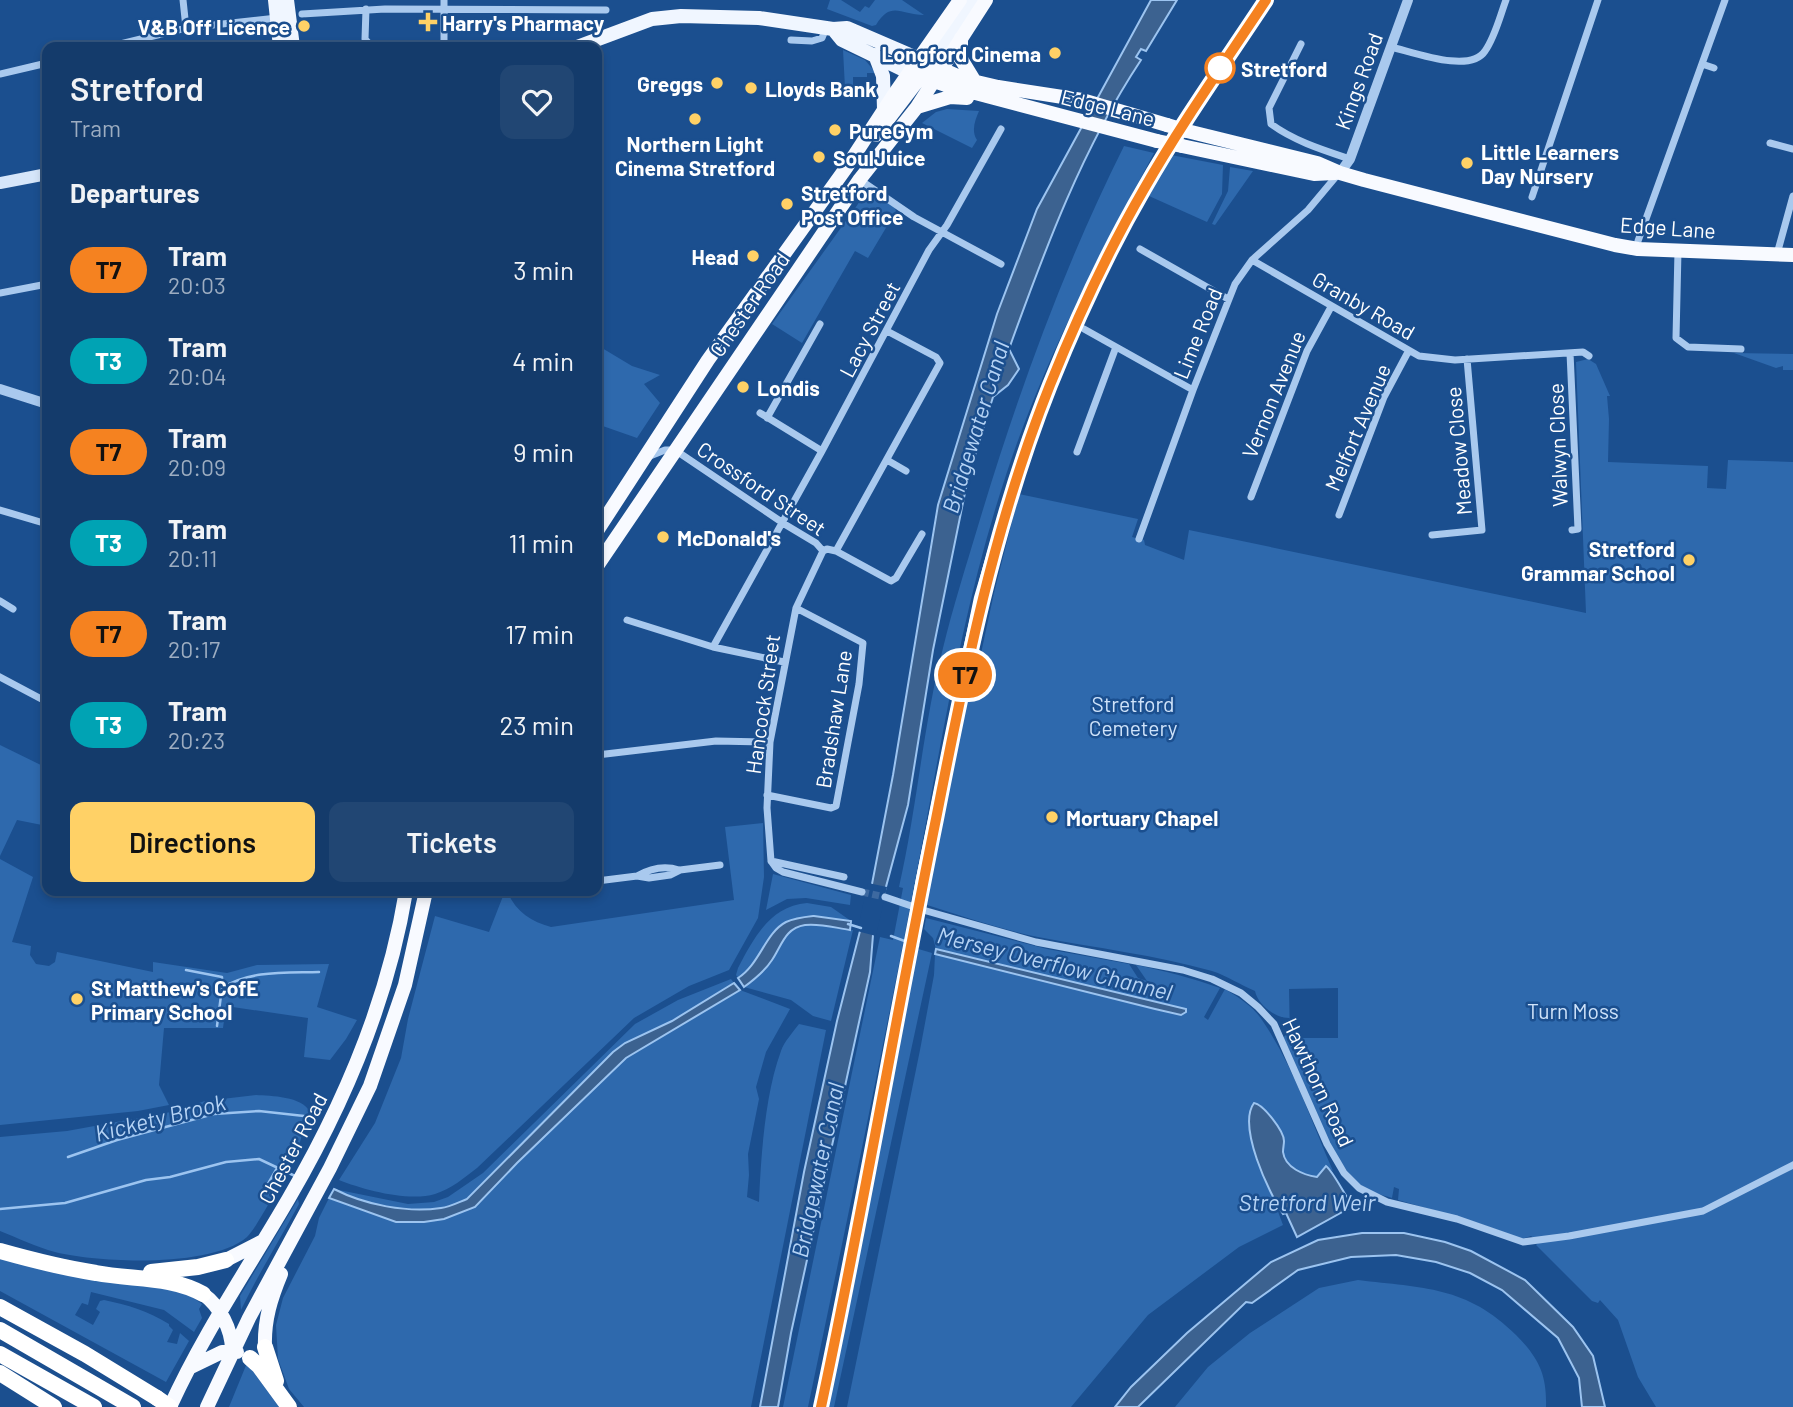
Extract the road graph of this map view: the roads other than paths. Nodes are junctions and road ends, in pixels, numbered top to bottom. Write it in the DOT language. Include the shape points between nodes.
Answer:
graph roads {
  1 [pos="183,0"];
  2 [pos="275,0"];
  3 [pos="287,0"];
  4 [pos="444,0"];
  5 [pos="960,0"];
  6 [pos="975,0"];
  7 [pos="986,0"];
  8 [pos="1506,0"];
  9 [pos="1598,0"];
  10 [pos="1725,0"];
  11 [pos="1407,1"];
  12 [pos="327,2"];
  13 [pos="366,9"];
  14 [pos="444,9"];
  15 [pos="606,10"];
  16 [pos="328,11"];
  17 [pos="289,16"];
  18 [pos="186,28"];
  19 [pos="830,29"];
  20 [pos="962,33"];
  21 [pos="790,40"];
  22 [pos="129,42"];
  23 [pos="281,42"];
  24 [pos="292,42"];
  25 [pos="368,42"];
  26 [pos="444,42"];
  27 [pos="590,42"];
  28 [pos="1301,44"];
  29 [pos="1391,47"];
  30 [pos="876,48"];
  31 [pos="42,63"];
  32 [pos="1702,64"];
  33 [pos="1714,68"];
  34 [pos="926,70"];
  35 [pos="0,74"];
  36 [pos="975,82"];
  37 [pos="916,107"];
  38 [pos="884,108"];
  39 [pos="1062,117"];
  40 [pos="1001,129"];
  41 [pos="986,135"];
  42 [pos="994,139"];
  43 [pos="1770,142"];
  44 [pos="1793,149"];
  45 [pos="1350,159"];
  46 [pos="846,168"];
  47 [pos="1339,173"];
  48 [pos="42,175"];
  49 [pos="860,180"];
  50 [pos="0,183"];
  51 [pos="1793,196"];
  52 [pos="1532,197"];
  53 [pos="942,233"];
  54 [pos="1140,248"];
  55 [pos="1638,249"];
  56 [pos="1678,250"];
  57 [pos="1777,254"];
  58 [pos="1793,255"];
  59 [pos="1252,260"];
  60 [pos="1001,264"];
  61 [pos="42,285"];
  62 [pos="0,293"];
  63 [pos="1228,299"];
  64 [pos="1331,307"];
  65 [pos="820,324"];
  66 [pos="1084,329"];
  67 [pos="887,331"];
  68 [pos="1116,347"];
  69 [pos="1741,349"];
  70 [pos="1408,352"];
  71 [pos="1570,353"];
  72 [pos="1589,356"];
  73 [pos="1467,359"];
  74 [pos="0,389"];
  75 [pos="1193,390"];
  76 [pos="42,402"];
  77 [pos="675,450"];
  78 [pos="822,451"];
  79 [pos="1077,452"];
  80 [pos="645,459"];
  81 [pos="887,460"];
  82 [pos="906,471"];
  83 [pos="1251,497"];
  84 [pos="0,510"];
  85 [pos="1339,516"];
  86 [pos="42,523"];
  87 [pos="782,523"];
  88 [pos="602,524"];
  89 [pos="1572,530"];
  90 [pos="922,534"];
  91 [pos="1432,535"];
  92 [pos="1139,539"];
  93 [pos="822,551"];
  94 [pos="836,551"];
  95 [pos="602,559"];
  96 [pos="1,605"];
  97 [pos="796,608"];
  98 [pos="13,609"];
  99 [pos="627,620"];
  100 [pos="713,647"];
  101 [pos="784,662"];
  102 [pos="0,677"];
  103 [pos="42,699"];
  104 [pos="770,742"];
  105 [pos="602,754"];
  106 [pos="767,796"];
  107 [pos="771,861"];
  108 [pos="720,864"];
  109 [pos="844,877"];
  110 [pos="602,880"];
  111 [pos="862,892"];
  112 [pos="405,896"];
  113 [pos="425,896"];
  114 [pos="885,897"];
  115 [pos="1793,1165"];
  116 [pos="310,1205"];
  117 [pos="265,1240"];
  118 [pos="0,1251"];
  119 [pos="226,1260"];
  120 [pos="48,1264"];
  121 [pos="203,1294"];
  122 [pos="0,1307"];
  123 [pos="220,1314"];
  124 [pos="0,1330"];
  125 [pos="265,1347"];
  126 [pos="232,1352"];
  127 [pos="0,1354"];
  128 [pos="250,1358"];
  129 [pos="190,1368"];
  130 [pos="0,1373"];
  131 [pos="163,1402"];
  132 [pos="286,1403"];
  133 [pos="54,1407"];
  134 [pos="94,1407"];
  135 [pos="133,1407"];
  136 [pos="207,1407"];
  1 -- 18 [label="street"];
  2 -- 17 [label="main road"];
  3 -- 17 [label="main road"];
  4 -- 14 [label="street"];
  5 -- 34 [label="highway, Chester Road"];
  6 -- 34 [label="main road"];
  7 -- 20 [label="highway, Chester Road"];
  8 -- 29 [label="street" via="1486,50 1475,60 1460,63"];
  9 -- 52 [label="street"];
  10 -- 32 [label="street"];
  11 -- 29 [label="street, Kings Road"];
  12 -- 16 [label="street"];
  13 -- 14 [label="street"];
  13 -- 16 [label="street"];
  13 -- 25 [label="street"];
  14 -- 15 [label="street"];
  14 -- 26 [label="street"];
  16 -- 17 [label="street"];
  17 -- 18 [label="street"];
  17 -- 23 [label="main road"];
  17 -- 24 [label="main road"];
  18 -- 22 [label="street"];
  19 -- 21 [label="street" via="812,41"];
  19 -- 27 [label="main road" via="759,18 671,16 643,21"];
  19 -- 30 [label="main road" via="842,40"];
  20 -- 34 [label="highway, Chester Road"];
  20 -- 36 [label="highway" via="961,59"];
  28 -- 45 [label="street" via="1269,108 1271,124"];
  29 -- 45 [label="street, Kings Road"];
  30 -- 34 [label="main road"];
  30 -- 38 [label="main road"];
  31 -- 35 [label="street"];
  32 -- 33 [label="street"];
  32 -- 55 [label="street"];
  34 -- 36 [label="highway, Edge Lane"];
  34 -- 37 [label="highway, Chester Road"];
  34 -- 38 [label="highway, Chester Road"];
  34 -- 39 [label="highway, Edge Lane"];
  34 -- 46 [label="highway"];
  36 -- 47 [label="highway, Edge Lane, bridge" via="1082,100"];
  37 -- 39 [label="highway" via="958,97 1038,116"];
  37 -- 49 [label="highway, Chester Road"];
  38 -- 46 [label="highway, Chester Road"];
  39 -- 47 [label="highway, Edge Lane, bridge" via="1314,174"];
  40 -- 42 [label="street, Lacy Street"];
  41 -- 42 [label="street"];
  42 -- 53 [label="street, Lacy Street"];
  43 -- 44 [label="street"];
  45 -- 47 [label="street, Kings Road"];
  46 -- 80 [label="highway, Chester Road" via="708,360"];
  47 -- 55 [label="highway, Edge Lane"];
  47 -- 59 [label="street, Lime Road" via="1308,210"];
  48 -- 50 [label="main road"];
  49 -- 53 [label="street"];
  49 -- 77 [label="highway, Chester Road"];
  51 -- 57 [label="street"];
  53 -- 60 [label="street"];
  53 -- 67 [label="street, Lacy Street"];
  54 -- 63 [label="street"];
  55 -- 56 [label="highway, Edge Lane"];
  56 -- 57 [label="highway, Edge Lane"];
  56 -- 69 [label="street" via="1676,338 1688,347"];
  57 -- 58 [label="highway, Edge Lane"];
  59 -- 63 [label="street, Lime Road"];
  59 -- 64 [label="street, Granby Road"];
  61 -- 62 [label="street"];
  63 -- 75 [label="street, Lime Road"];
  64 -- 70 [label="street, Granby Road"];
  64 -- 83 [label="street, Vernon Avenue" via="1307,351"];
  65 -- 78 [label="street" via="764,415"];
  66 -- 68 [label="street"];
  67 -- 78 [label="street, Lacy Street"];
  67 -- 81 [label="street" via="939,360"];
  68 -- 75 [label="street"];
  68 -- 79 [label="street"];
  70 -- 73 [label="street, Granby Road" via="1431,359"];
  70 -- 85 [label="street, Melfort Avenue" via="1384,397"];
  71 -- 72 [label="street, Granby Road"];
  71 -- 73 [label="street, Granby Road"];
  71 -- 89 [label="street, Walwyn Close" via="1578,529"];
  73 -- 91 [label="street, Meadow Close" via="1482,530"];
  74 -- 76 [label="street"];
  75 -- 92 [label="street, Lime Road"];
  77 -- 80 [label="street"];
  77 -- 87 [label="street, Crossford Street"];
  77 -- 95 [label="highway, Chester Road"];
  78 -- 87 [label="street, Lacy Street"];
  80 -- 88 [label="highway, Chester Road"];
  81 -- 82 [label="street"];
  81 -- 94 [label="street"];
  84 -- 86 [label="street"];
  87 -- 93 [label="street, Crossford Street" via="816,542"];
  87 -- 100 [label="street, Lacy Street"];
  90 -- 94 [label="street, Crossford Street" via="891,581"];
  93 -- 94 [label="street, Crossford Street"];
  93 -- 97 [label="street, Hancock Street"];
  96 -- 98 [label="street"];
  97 -- 101 [label="street, Hancock Street"];
  97 -- 106 [label="street, Bradshaw Lane" via="863,643 861,672 836,806"];
  99 -- 100 [label="street"];
  100 -- 101 [label="street"];
  101 -- 104 [label="street, Hancock Street"];
  102 -- 103 [label="street"];
  104 -- 105 [label="street" via="716,741"];
  104 -- 106 [label="street, Hancock Street"];
  106 -- 107 [label="street, Hancock Street"];
  107 -- 109 [label="street"];
  107 -- 111 [label="street" via="776,868"];
  108 -- 110 [label="street" via="649,878"];
  112 -- 117 [label="highway, Chester Road" via="389,973 345,1092"];
  113 -- 116 [label="highway, Chester Road" via="390,1032 369,1086"];
  114 -- 115 [label="street, Hawthorn Road" via="1036,942 1183,970 1241,993 1274,1024 1344,1174 1359,1188 1387,1202 1523,1242 1703,1211"];
  116 -- 125 [label="highway" via="268,1307"];
  116 -- 126 [label="highway, Chester Road"];
  117 -- 119 [label="highway"];
  117 -- 123 [label="highway, Chester Road"];
  118 -- 120 [label="highway"];
  119 -- 120 [label="highway" via="168,1272 136,1273"];
  120 -- 121 [label="highway" via="171,1282"];
  121 -- 123 [label="highway"];
  122 -- 131 [label="highway"];
  123 -- 126 [label="highway"];
  123 -- 129 [label="highway, Chester Road"];
  124 -- 135 [label="highway"];
  125 -- 132 [label="highway"];
  126 -- 128 [label="highway"];
  126 -- 129 [label="highway" via="213,1355"];
  126 -- 136 [label="highway, Chester Road"];
  127 -- 134 [label="highway"];
  128 -- 132 [label="highway"];
  129 -- 131 [label="highway, Chester Road"];
  130 -- 133 [label="highway"];
}
